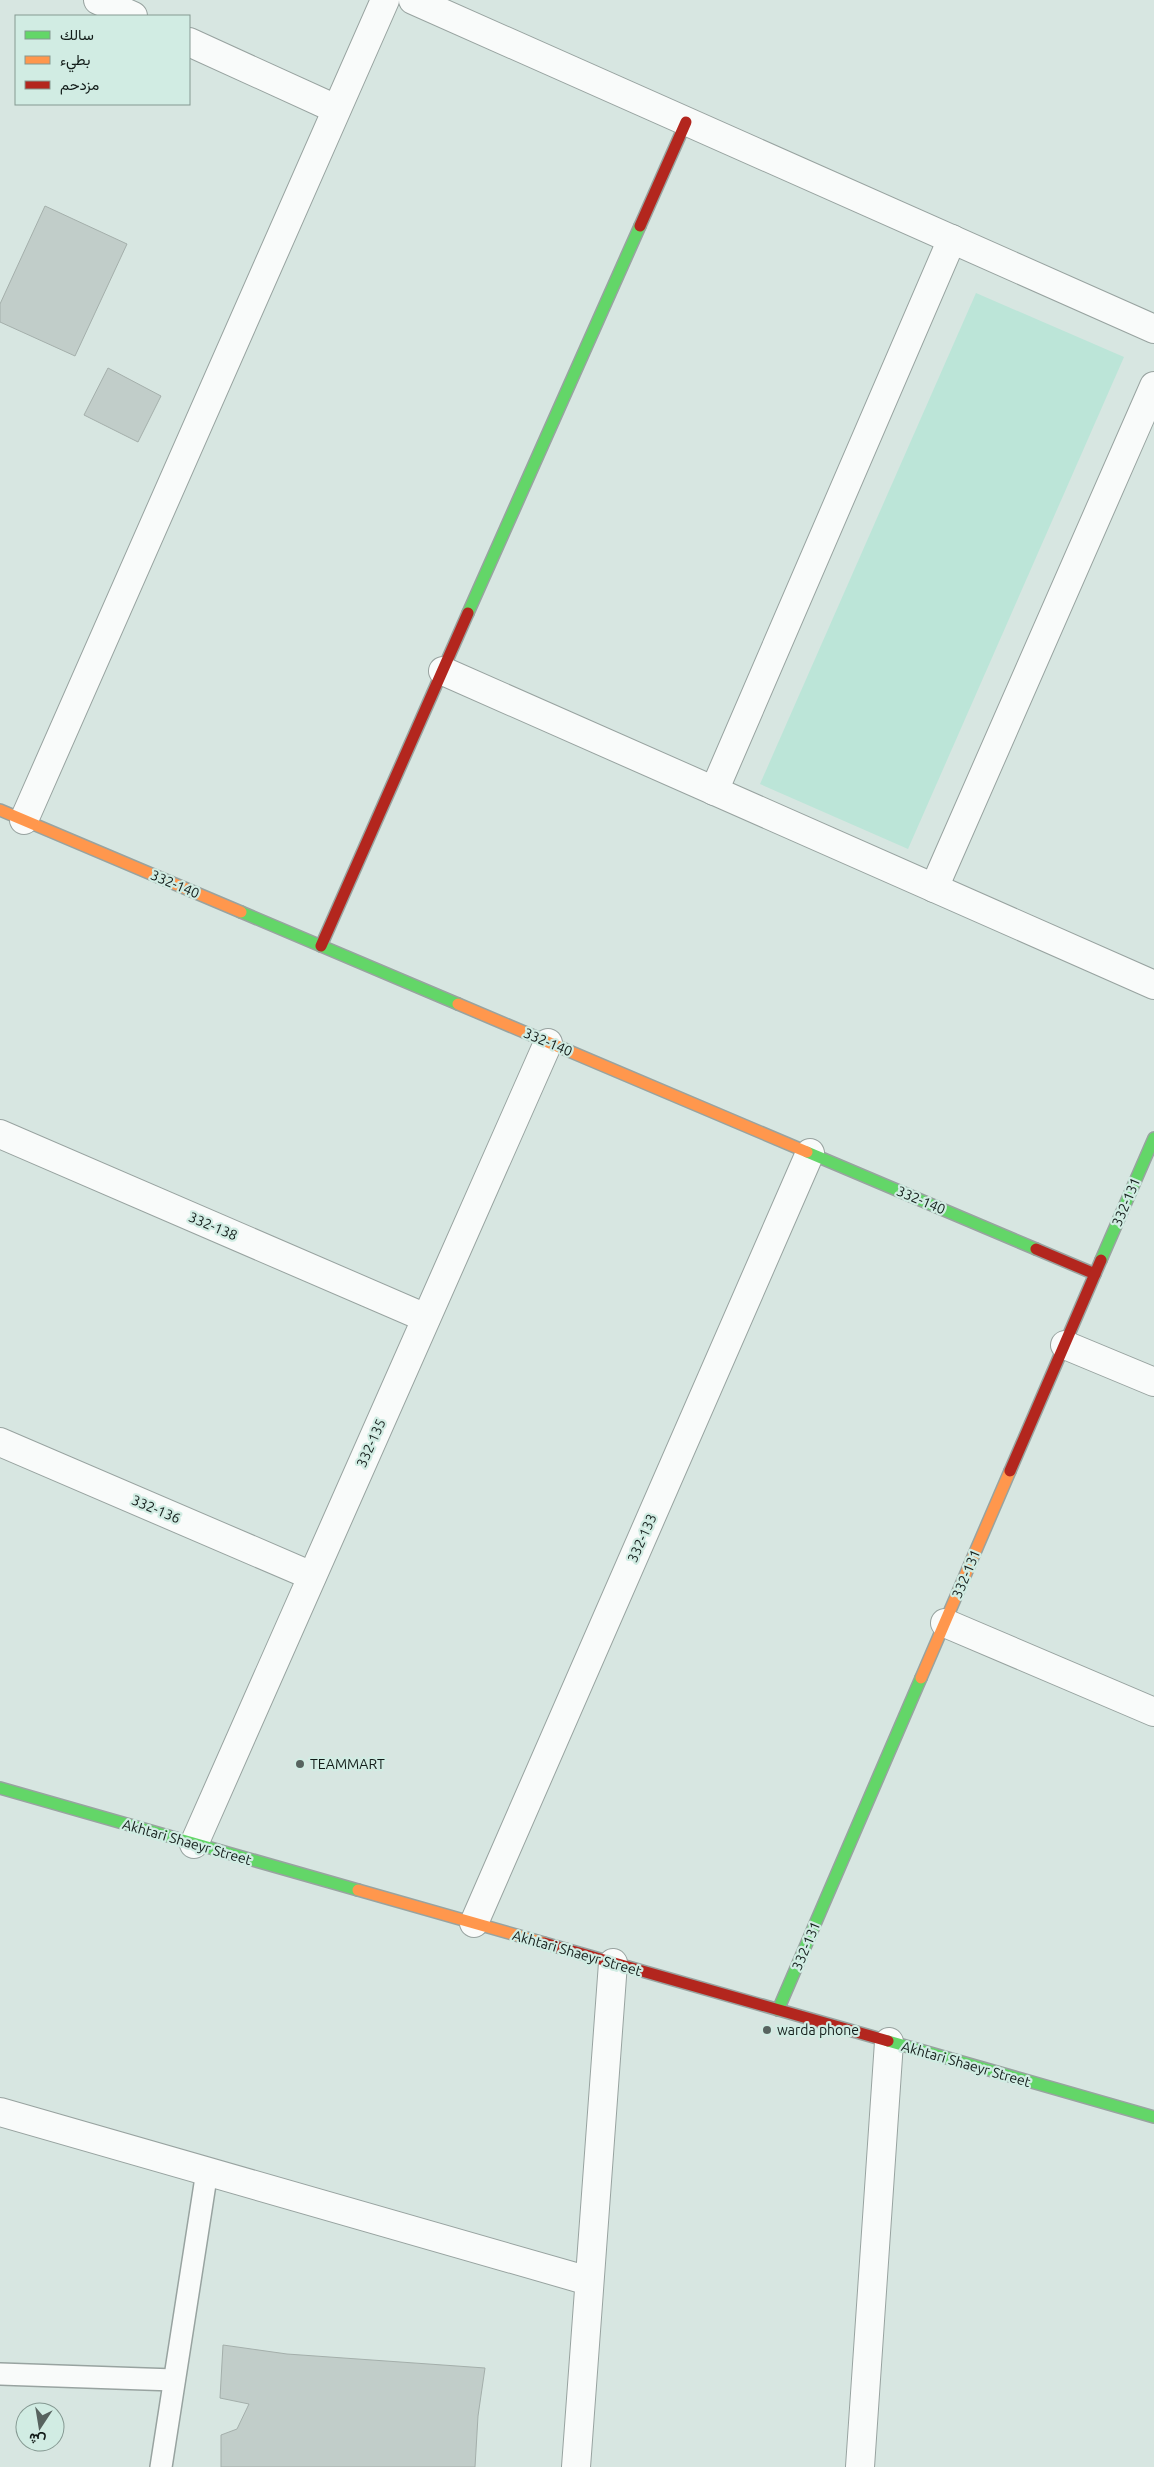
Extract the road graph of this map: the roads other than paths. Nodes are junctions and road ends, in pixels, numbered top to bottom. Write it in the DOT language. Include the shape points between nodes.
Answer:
graph roads {
  1 [pos="98,0"];
  2 [pos="385,0"];
  3 [pos="414,0"];
  4 [pos="131,15"];
  5 [pos="190,42"];
  6 [pos="336,109"];
  7 [pos="686,122"];
  8 [pos="952,239"];
  9 [pos="1154,329"];
  10 [pos="1154,386"];
  11 [pos="443,671"];
  12 [pos="714,791"];
  13 [pos="12,815"];
  14 [pos="934,888"];
  15 [pos="320,946"];
  16 [pos="1154,986"];
  17 [pos="548,1043"];
  18 [pos="0,1134"];
  19 [pos="1154,1138"];
  20 [pos="810,1153"];
  21 [pos="1095,1274"];
  22 [pos="426,1318"];
  23 [pos="1065,1345"];
  24 [pos="1154,1382"];
  25 [pos="0,1442"];
  26 [pos="312,1576"];
  27 [pos="945,1622"];
  28 [pos="1154,1712"];
  29 [pos="0,1788"];
  30 [pos="194,1844"];
  31 [pos="474,1923"];
  32 [pos="613,1963"];
  33 [pos="778,2010"];
  34 [pos="889,2042"];
  35 [pos="0,2112"];
  36 [pos="1154,2117"];
  37 [pos="207,2171"];
  38 [pos="589,2281"];
  39 [pos="0,2374"];
  40 [pos="174,2380"];
  41 [pos="161,2467"];
  42 [pos="576,2467"];
  43 [pos="860,2467"];
  1 -- 4 [label="street"];
  2 -- 6 [label="street"];
  3 -- 7 [label="street"];
  5 -- 6 [label="street"];
  6 -- 13 [label="street"];
  7 -- 8 [label="street"];
  7 -- 11 [label="street"];
  8 -- 9 [label="street"];
  8 -- 12 [label="street"];
  10 -- 14 [label="street"];
  11 -- 12 [label="street"];
  11 -- 15 [label="street"];
  12 -- 14 [label="street"];
  13 -- 15 [label="street, 332-140"];
  14 -- 16 [label="street"];
  15 -- 17 [label="street, 332-140"];
  17 -- 20 [label="street, 332-140"];
  17 -- 22 [label="street, 332-135"];
  18 -- 22 [label="street, 332-138"];
  19 -- 21 [label="street, 332-131"];
  20 -- 21 [label="street, 332-140"];
  20 -- 31 [label="street, 332-133"];
  21 -- 23 [label="street, 332-131"];
  22 -- 26 [label="street, 332-135"];
  23 -- 24 [label="street"];
  23 -- 27 [label="street, 332-131"];
  25 -- 26 [label="street, 332-136"];
  26 -- 30 [label="street, 332-135"];
  27 -- 28 [label="street"];
  27 -- 33 [label="street, 332-131"];
  29 -- 30 [label="street, Akhtari Shaeyr Street"];
  30 -- 31 [label="street, Akhtari Shaeyr Street"];
  31 -- 32 [label="street, Akhtari Shaeyr Street"];
  32 -- 33 [label="street, Akhtari Shaeyr Street"];
  32 -- 38 [label="street"];
  33 -- 34 [label="street, Akhtari Shaeyr Street"];
  34 -- 36 [label="street, Akhtari Shaeyr Street"];
  34 -- 43 [label="street"];
  35 -- 37 [label="street"];
  37 -- 38 [label="street"];
  37 -- 40 [label="lane"];
  38 -- 42 [label="street"];
  39 -- 40 [label="lane"];
  40 -- 41 [label="lane"];
}
